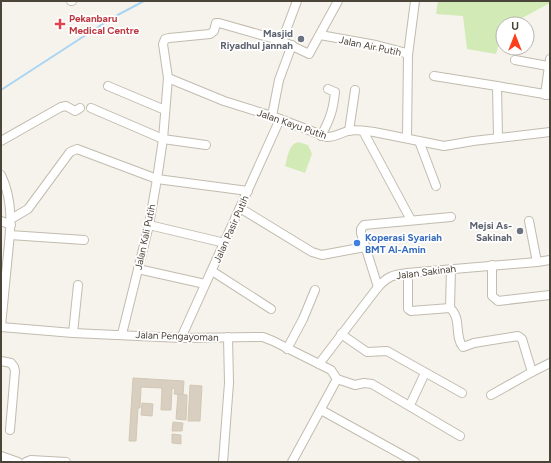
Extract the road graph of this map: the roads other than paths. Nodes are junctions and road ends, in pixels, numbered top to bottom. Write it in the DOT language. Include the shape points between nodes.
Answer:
graph roads {
  1 [pos="297,1"];
  2 [pos="338,1"];
  3 [pos="415,1"];
  4 [pos="320,36"];
  5 [pos="282,41"];
  6 [pos="292,45"];
  7 [pos="408,55"];
  8 [pos="514,60"];
  9 [pos="549,62"];
  10 [pos="434,76"];
  11 [pos="168,78"];
  12 [pos="108,86"];
  13 [pos="497,86"];
  14 [pos="328,89"];
  15 [pos="355,90"];
  16 [pos="548,95"];
  17 [pos="80,108"];
  18 [pos="91,108"];
  19 [pos="165,110"];
  20 [pos="276,118"];
  21 [pos="349,131"];
  22 [pos="363,131"];
  23 [pos="550,132"];
  24 [pos="321,136"];
  25 [pos="407,138"];
  26 [pos="498,138"];
  27 [pos="163,139"];
  28 [pos="1,141"];
  29 [pos="419,141"];
  30 [pos="206,145"];
  31 [pos="1,175"];
  32 [pos="157,178"];
  33 [pos="436,186"];
  34 [pos="248,191"];
  35 [pos="240,208"];
  36 [pos="451,217"];
  37 [pos="411,220"];
  38 [pos="1,221"];
  39 [pos="529,221"];
  40 [pos="11,222"];
  41 [pos="149,225"];
  42 [pos="10,235"];
  43 [pos="84,240"];
  44 [pos="225,243"];
  45 [pos="365,247"];
  46 [pos="550,260"];
  47 [pos="537,262"];
  48 [pos="492,265"];
  49 [pos="451,268"];
  50 [pos="138,269"];
  51 [pos="212,271"];
  52 [pos="408,281"];
  53 [pos="78,284"];
  54 [pos="205,284"];
  55 [pos="378,287"];
  56 [pos="315,290"];
  57 [pos="550,295"];
  58 [pos="2,304"];
  59 [pos="450,308"];
  60 [pos="271,309"];
  61 [pos="1,326"];
  62 [pos="73,332"];
  63 [pos="122,334"];
  64 [pos="341,334"];
  65 [pos="228,337"];
  66 [pos="181,338"];
  67 [pos="287,349"];
  68 [pos="1,361"];
  69 [pos="550,363"];
  70 [pos="319,364"];
  71 [pos="532,372"];
  72 [pos="425,373"];
  73 [pos="337,379"];
  74 [pos="462,393"];
  75 [pos="491,396"];
  76 [pos="410,405"];
  77 [pos="321,410"];
  78 [pos="1,421"];
  79 [pos="460,436"];
  80 [pos="1,455"];
  81 [pos="18,462"];
  82 [pos="26,462"];
  83 [pos="66,462"];
  84 [pos="223,462"];
  85 [pos="292,462"];
  86 [pos="415,462"];
  1 -- 5 [label="street"];
  2 -- 4 [label="street"];
  3 -- 7 [label="street"];
  4 -- 6 [label="street" via="309,54"];
  4 -- 7 [label="street, Jalan Air Putih" via="376,45"];
  5 -- 6 [label="street"];
  5 -- 11 [label="street" via="219,23 216,23 214,31 210,34 165,39"];
  6 -- 20 [label="street, Jalan Pasir Putih" via="279,80"];
  7 -- 25 [label="street, Jalan Air Putih"];
  8 -- 9 [label="street"];
  9 -- 16 [label="street"];
  10 -- 13 [label="street"];
  11 -- 19 [label="street"];
  11 -- 20 [label="street, Jalan Kayu Putih" via="224,101"];
  12 -- 19 [label="street"];
  13 -- 16 [label="street"];
  13 -- 26 [label="street"];
  14 -- 24 [label="street" via="335,92 335,98 332,114"];
  15 -- 21 [label="street"];
  17 -- 28 [label="street" via="75,111 66,106 61,107"];
  18 -- 27 [label="street"];
  19 -- 27 [label="street"];
  20 -- 24 [label="street, Jalan Kayu Putih"];
  20 -- 34 [label="street, Jalan Pasir Putih"];
  21 -- 22 [label="street, Jalan Kayu Putih"];
  21 -- 24 [label="street, Jalan Kayu Putih" via="332,137"];
  22 -- 25 [label="street, Jalan Kayu Putih"];
  22 -- 37 [label="street"];
  23 -- 26 [label="street, Jalan Kayu Putih"];
  25 -- 29 [label="street, Jalan Kayu Putih"];
  26 -- 29 [label="street, Jalan Kayu Putih" via="444,146"];
  27 -- 30 [label="street"];
  27 -- 32 [label="street, Jalan Kali Putih"];
  29 -- 33 [label="street"];
  31 -- 40 [label="street" via="10,199"];
  32 -- 34 [label="street"];
  32 -- 40 [label="street" via="77,149 70,152 28,209"];
  32 -- 41 [label="street, Jalan Kali Putih"];
  34 -- 35 [label="street, Jalan Pasir Putih"];
  35 -- 44 [label="street, Jalan Pasir Putih"];
  35 -- 45 [label="street" via="312,252 322,255"];
  36 -- 37 [label="street"];
  37 -- 45 [label="street" via="364,225 361,233"];
  38 -- 40 [label="street"];
  39 -- 47 [label="street"];
  40 -- 42 [label="street"];
  41 -- 44 [label="street"];
  41 -- 50 [label="street, Jalan Kali Putih"];
  42 -- 43 [label="street"];
  42 -- 58 [label="street"];
  44 -- 51 [label="street, Jalan Pasir Putih"];
  45 -- 55 [label="street"];
  46 -- 47 [label="street, Jalan Sakinah"];
  47 -- 48 [label="street, Jalan Sakinah"];
  48 -- 49 [label="street, Jalan Sakinah"];
  48 -- 57 [label="street" via="492,296 498,301"];
  49 -- 55 [label="street, Jalan Sakinah" via="390,276"];
  49 -- 59 [label="street"];
  50 -- 54 [label="street"];
  50 -- 63 [label="street, Jalan Kali Putih"];
  51 -- 54 [label="street, Jalan Pasir Putih"];
  51 -- 60 [label="street"];
  52 -- 59 [label="street" via="408,309 411,311"];
  53 -- 62 [label="street"];
  54 -- 66 [label="street, Jalan Pasir Putih"];
  55 -- 64 [label="street, Jalan Sakinah"];
  56 -- 67 [label="street"];
  58 -- 61 [label="street"];
  59 -- 71 [label="street" via="456,316 460,344 463,347 518,336 522,339"];
  61 -- 62 [label="street, Jalan Pengayoman"];
  62 -- 63 [label="street, Jalan Pengayoman"];
  63 -- 66 [label="street, Jalan Pengayoman"];
  64 -- 70 [label="street, Jalan Sakinah"];
  64 -- 72 [label="street" via="367,352 387,351"];
  65 -- 66 [label="street, Jalan Pengayoman"];
  65 -- 67 [label="street" via="263,337"];
  65 -- 84 [label="street, Jalan Pengayoman" via="229,383"];
  67 -- 70 [label="street"];
  68 -- 78 [label="street" via="11,363 15,371 10,425"];
  69 -- 71 [label="street"];
  70 -- 73 [label="street" via="331,370"];
  71 -- 75 [label="street"];
  72 -- 74 [label="street"];
  72 -- 76 [label="street"];
  73 -- 76 [label="street" via="355,385 372,384"];
  73 -- 77 [label="street"];
  76 -- 79 [label="street"];
  77 -- 85 [label="street"];
  77 -- 86 [label="street"];
  80 -- 81 [label="street"];
  82 -- 83 [label="street"];
}
